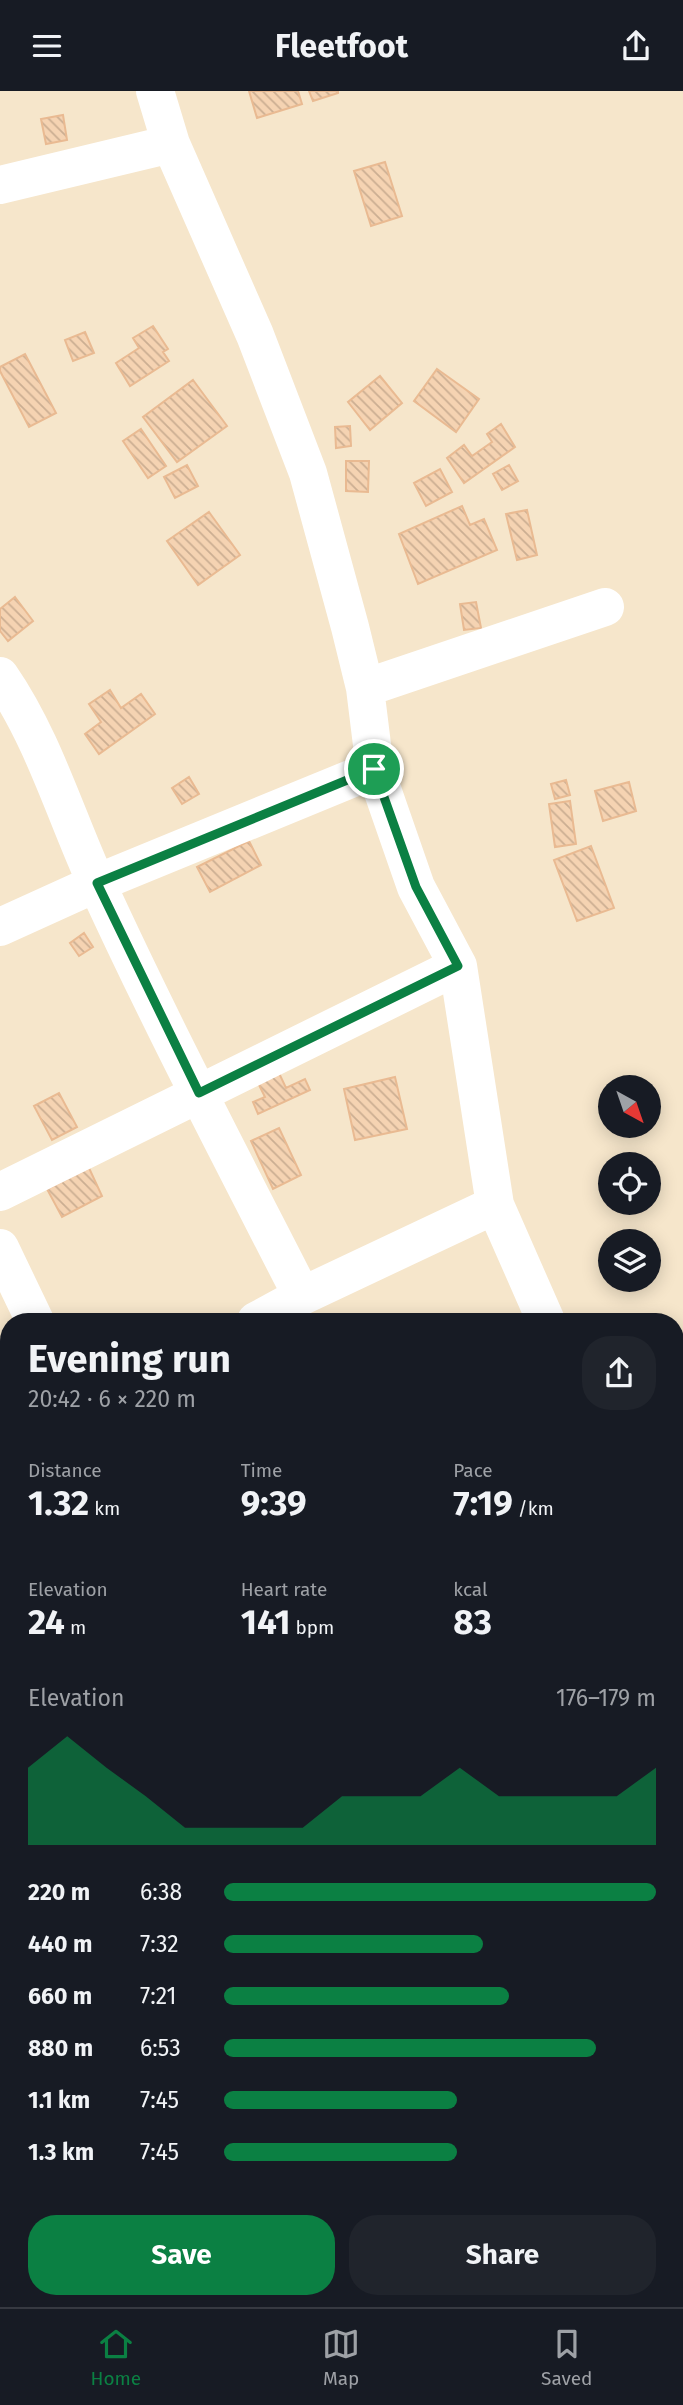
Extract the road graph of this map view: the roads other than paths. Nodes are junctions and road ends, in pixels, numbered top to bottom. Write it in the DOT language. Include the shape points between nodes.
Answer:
graph roads {
  1 [pos="155,91"];
  2 [pos="171,144"];
  3 [pos="0,185"];
  4 [pos="605,607"];
  5 [pos="0,676"];
  6 [pos="365,688"];
  7 [pos="374,769"];
  8 [pos="97,883"];
  9 [pos="0,927"];
  10 [pos="458,966"];
  11 [pos="199,1093"];
  12 [pos="0,1192"];
  13 [pos="495,1205"];
  14 [pos="0,1248"];
  15 [pos="302,1296"];
  16 [pos="30,1313"];
  17 [pos="271,1313"];
  18 [pos="542,1313"];
  1 -- 2 [label="street"];
  2 -- 3 [label="street"];
  2 -- 6 [label="street" via="255,335 308,473"];
  4 -- 6 [label="street"];
  5 -- 8 [label="street" via="20,705"];
  6 -- 7 [label="street"];
  7 -- 8 [label="street"];
  7 -- 10 [label="street" via="416,887"];
  8 -- 9 [label="street"];
  8 -- 11 [label="street"];
  10 -- 11 [label="street"];
  10 -- 13 [label="street"];
  11 -- 12 [label="street"];
  11 -- 15 [label="street"];
  13 -- 15 [label="street"];
  13 -- 18 [label="street"];
  14 -- 16 [label="street"];
  15 -- 17 [label="street"];
}
